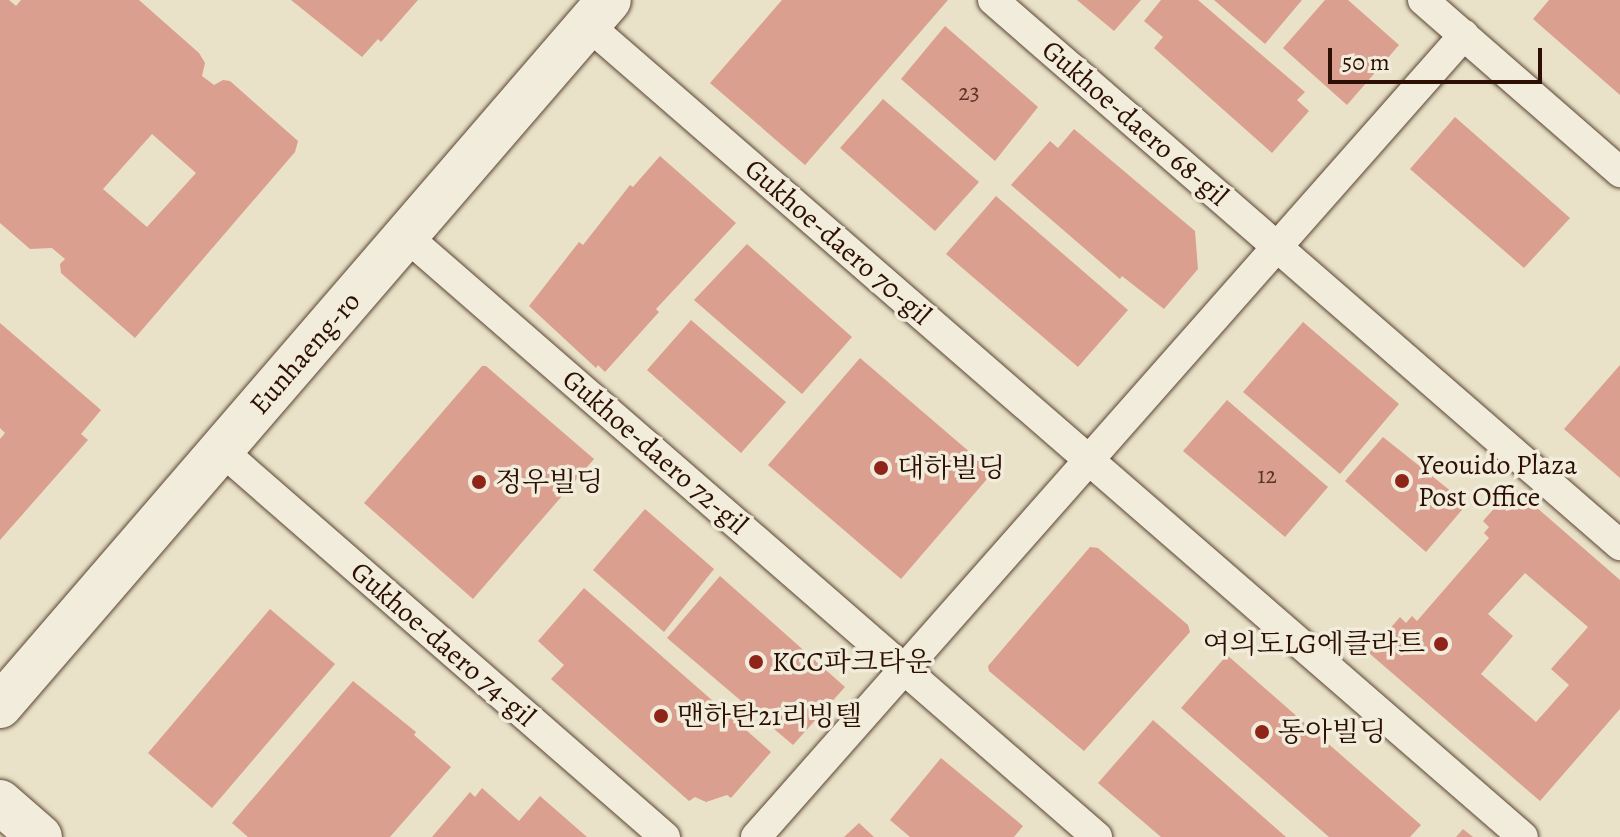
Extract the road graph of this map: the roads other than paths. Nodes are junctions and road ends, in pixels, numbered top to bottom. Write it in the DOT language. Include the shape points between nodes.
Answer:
graph roads {
  1 [pos="993,0"];
  2 [pos="1423,0"];
  3 [pos="598,12"];
  4 [pos="1464,35"];
  5 [pos="1620,172"];
  6 [pos="406,236"];
  7 [pos="1277,247"];
  8 [pos="221,450"];
  9 [pos="1089,460"];
  10 [pos="1620,545"];
  11 [pos="904,669"];
  12 [pos="0,706"];
  13 [pos="0,802"];
  14 [pos="40,837"];
  15 [pos="665,837"];
  16 [pos="756,837"];
  17 [pos="1097,837"];
  18 [pos="1523,837"];
  1 -- 7 [label="street, Gukhoe-daero 68-gil"];
  2 -- 4 [label="street"];
  3 -- 6 [label="street, Eunhaeng-ro"];
  3 -- 9 [label="street, Gukhoe-daero 70-gil"];
  4 -- 5 [label="street"];
  4 -- 7 [label="street"];
  6 -- 8 [label="street, Eunhaeng-ro"];
  6 -- 11 [label="street, Gukhoe-daero 72-gil"];
  7 -- 9 [label="street"];
  7 -- 10 [label="street, Gukhoe-daero 68-gil"];
  8 -- 12 [label="street, Eunhaeng-ro"];
  8 -- 15 [label="street, Gukhoe-daero 74-gil"];
  9 -- 11 [label="street"];
  9 -- 18 [label="street, Gukhoe-daero 70-gil"];
  11 -- 16 [label="street"];
  11 -- 17 [label="street, Gukhoe-daero 72-gil"];
  13 -- 14 [label="street"];
}
